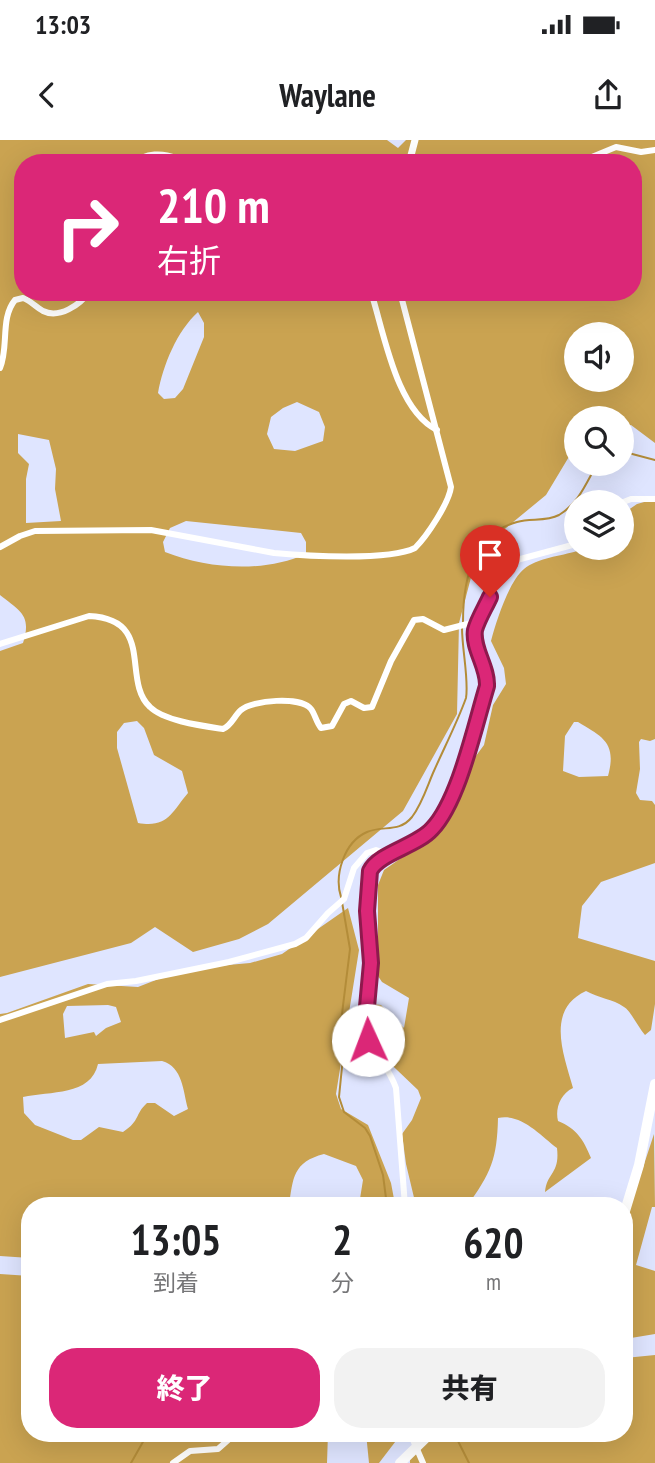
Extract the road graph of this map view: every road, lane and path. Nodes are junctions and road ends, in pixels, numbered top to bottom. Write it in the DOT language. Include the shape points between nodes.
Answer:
graph roads {
  1 [pos="655,150"];
  2 [pos="598,154"];
  3 [pos="14,301"];
  4 [pos="28,301"];
  5 [pos="82,301"];
  6 [pos="374,301"];
  7 [pos="402,301"];
  8 [pos="0,368"];
  9 [pos="436,430"];
  10 [pos="634,499"];
  11 [pos="655,499"];
  12 [pos="0,547"];
  13 [pos="564,547"];
  14 [pos="478,621"];
  15 [pos="0,644"];
  16 [pos="391,855"];
  17 [pos="0,1020"];
  18 [pos="655,1084"];
  19 [pos="652,1118"];
  20 [pos="404,1197"];
  21 [pos="629,1197"];
  22 [pos="226,1442"];
  23 [pos="414,1442"];
  24 [pos="422,1442"];
  25 [pos="173,1463"];
  26 [pos="400,1463"];
  27 [pos="423,1463"];
  1 -- 2 [label="street" via="640,152 616,146"];
  3 -- 8 [label="street" via="4,327"];
  4 -- 5 [label="street" via="49,313"];
  6 -- 9 [label="street" via="395,378 423,422"];
  7 -- 9 [label="street"];
  9 -- 12 [label="street" via="450,492 420,544 409,551 351,556 274,554 151,530 35,531"];
  10 -- 11 [label="street"];
  13 -- 14 [label="street" via="507,565"];
  14 -- 15 [label="street" via="444,630 423,619 414,620 372,707 351,701 344,704 332,726 320,728 312,709 298,702 254,704 240,710 223,729 159,713 145,702 129,636 115,623 97,617"];
  14 -- 16 [label="street" via="475,640 488,675 487,686 450,798 431,831"];
  16 -- 17 [label="street" via="376,850 367,853 354,868 344,899 295,944 229,962 107,984"];
  16 -- 20 [label="street" via="372,866 368,879 371,963 365,1029 396,1088"];
  18 -- 19 [label="highway"];
  19 -- 21 [label="highway"];
  22 -- 25 [label="street" via="218,1449 190,1451"];
  23 -- 27 [label="street"];
  24 -- 26 [label="highway"];
}
